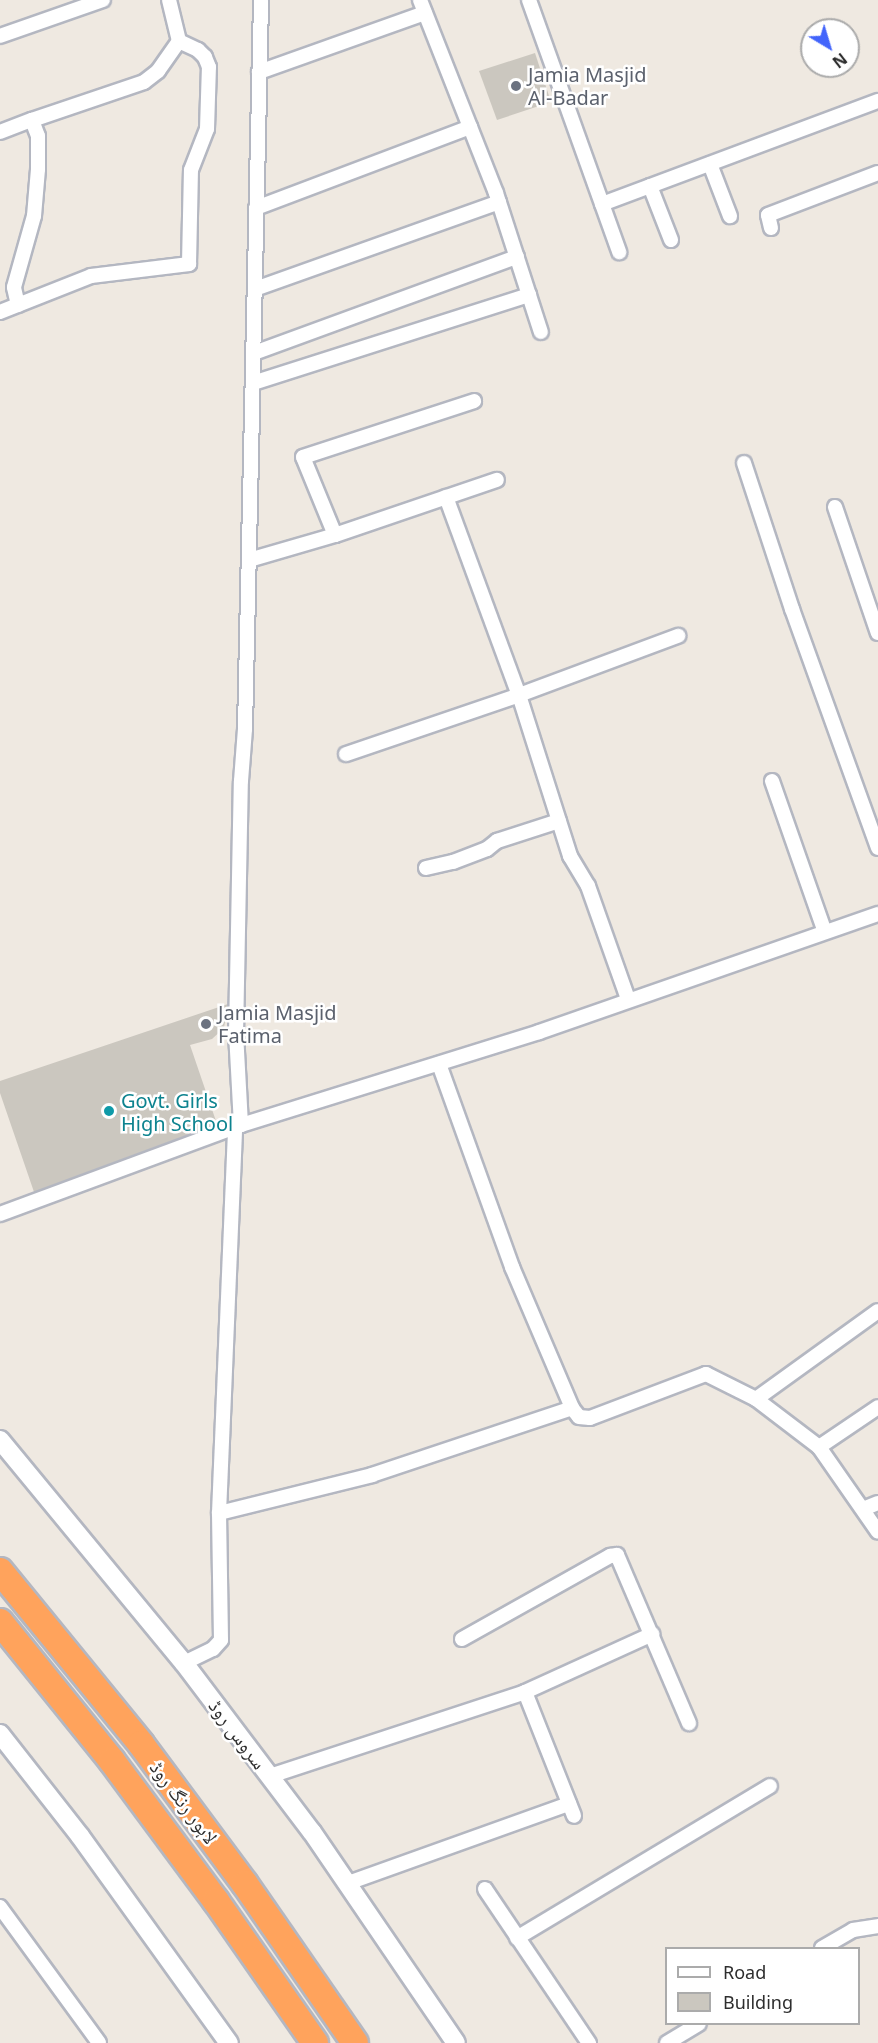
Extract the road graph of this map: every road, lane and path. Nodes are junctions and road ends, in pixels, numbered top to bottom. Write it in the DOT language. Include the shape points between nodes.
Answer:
graph roads {
  1 [pos="103,0"];
  2 [pos="169,0"];
  3 [pos="261,0"];
  4 [pos="529,0"];
  5 [pos="77,4"];
  6 [pos="423,6"];
  7 [pos="0,36"];
  8 [pos="179,40"];
  9 [pos="259,72"];
  10 [pos="878,101"];
  11 [pos="32,120"];
  12 [pos="470,127"];
  13 [pos="0,132"];
  14 [pos="711,164"];
  15 [pos="878,173"];
  16 [pos="650,186"];
  17 [pos="499,202"];
  18 [pos="602,204"];
  19 [pos="256,208"];
  20 [pos="730,216"];
  21 [pos="771,228"];
  22 [pos="671,240"];
  23 [pos="619,252"];
  24 [pos="517,257"];
  25 [pos="255,289"];
  26 [pos="529,295"];
  27 [pos="18,305"];
  28 [pos="0,312"];
  29 [pos="541,332"];
  30 [pos="254,353"];
  31 [pos="253,383"];
  32 [pos="474,401"];
  33 [pos="744,462"];
  34 [pos="497,480"];
  35 [pos="446,498"];
  36 [pos="835,507"];
  37 [pos="334,535"];
  38 [pos="249,560"];
  39 [pos="878,633"];
  40 [pos="678,636"];
  41 [pos="519,695"];
  42 [pos="346,754"];
  43 [pos="772,780"];
  44 [pos="559,821"];
  45 [pos="878,848"];
  46 [pos="426,868"];
  47 [pos="878,914"];
  48 [pos="825,932"];
  49 [pos="628,999"];
  50 [pos="440,1064"];
  51 [pos="238,1127"];
  52 [pos="0,1214"];
  53 [pos="878,1311"];
  54 [pos="756,1399"];
  55 [pos="878,1407"];
  56 [pos="572,1408"];
  57 [pos="0,1440"];
  58 [pos="819,1447"];
  59 [pos="878,1503"];
  60 [pos="863,1509"];
  61 [pos="219,1513"];
  62 [pos="878,1532"];
  63 [pos="0,1570"];
  64 [pos="0,1622"];
  65 [pos="652,1634"];
  66 [pos="462,1639"];
  67 [pos="184,1663"];
  68 [pos="525,1692"];
  69 [pos="689,1723"];
  70 [pos="0,1734"];
  71 [pos="270,1776"];
  72 [pos="770,1786"];
  73 [pos="348,1883"];
  74 [pos="485,1889"];
  75 [pos="0,1907"];
  76 [pos="878,1926"];
  77 [pos="517,1938"];
  78 [pos="824,1947"];
  79 [pos="697,2025"];
  80 [pos="99,2043"];
  81 [pos="229,2043"];
  82 [pos="315,2043"];
  83 [pos="355,2043"];
  84 [pos="456,2043"];
  85 [pos="589,2043"];
  86 [pos="667,2043"];
  1 -- 5 [label="street"];
  2 -- 8 [label="street"];
  3 -- 9 [label="street"];
  4 -- 18 [label="street"];
  5 -- 7 [label="street"];
  6 -- 9 [label="street"];
  6 -- 12 [label="street"];
  8 -- 11 [label="street" via="158,71 144,82"];
  8 -- 27 [label="street" via="198,50 209,67 207,129 191,171 189,264 91,276"];
  9 -- 19 [label="street"];
  10 -- 14 [label="street"];
  11 -- 13 [label="street"];
  11 -- 27 [label="street" via="38,136 38,169 34,216 14,287"];
  12 -- 17 [label="street"];
  12 -- 19 [label="street"];
  14 -- 16 [label="street"];
  14 -- 20 [label="street"];
  15 -- 21 [label="street" via="768,215"];
  16 -- 18 [label="street"];
  16 -- 22 [label="street"];
  17 -- 24 [label="street"];
  17 -- 25 [label="street"];
  18 -- 23 [label="street"];
  19 -- 25 [label="street"];
  24 -- 26 [label="street"];
  24 -- 30 [label="street"];
  25 -- 30 [label="street"];
  26 -- 29 [label="street"];
  26 -- 31 [label="street"];
  27 -- 28 [label="street"];
  30 -- 31 [label="street"];
  31 -- 38 [label="street"];
  32 -- 37 [label="street" via="303,457"];
  33 -- 45 [label="street"];
  34 -- 35 [label="street"];
  35 -- 37 [label="street"];
  35 -- 41 [label="street"];
  36 -- 39 [label="street"];
  37 -- 38 [label="street"];
  38 -- 51 [label="street" via="236,1034"];
  40 -- 41 [label="street"];
  41 -- 42 [label="street"];
  41 -- 44 [label="street"];
  43 -- 48 [label="street"];
  44 -- 46 [label="street" via="497,841 453,862"];
  44 -- 49 [label="street" via="570,856 588,886"];
  47 -- 48 [label="street"];
  48 -- 49 [label="street"];
  49 -- 50 [label="street"];
  50 -- 51 [label="street"];
  50 -- 56 [label="street" via="512,1267"];
  51 -- 52 [label="street"];
  51 -- 61 [label="street"];
  53 -- 54 [label="street"];
  54 -- 56 [label="street" via="706,1374 590,1418 579,1417"];
  54 -- 58 [label="street"];
  55 -- 58 [label="street"];
  56 -- 61 [label="street" via="372,1475"];
  57 -- 67 [label="street, سروس روڈ"];
  58 -- 60 [label="street"];
  59 -- 60 [label="street"];
  60 -- 62 [label="street"];
  61 -- 67 [label="street" via="221,1640"];
  63 -- 83 [label="highway, لاہور رنگ روڈ" via="148,1753 252,1893"];
  64 -- 82 [label="highway, لاہور رنگ روڈ" via="119,1770"];
  65 -- 66 [label="street" via="617,1555"];
  65 -- 68 [label="street"];
  65 -- 69 [label="street"];
  67 -- 71 [label="street, سروس روڈ"];
  68 -- 71 [label="street"];
  68 -- 73 [label="street" via="571,1810"];
  70 -- 81 [label="street" via="80,1836"];
  71 -- 73 [label="street, سروس روڈ"];
  72 -- 77 [label="street"];
  73 -- 84 [label="street, سروس روڈ"];
  74 -- 77 [label="street"];
  75 -- 80 [label="street"];
  76 -- 78 [label="street" via="853,1930"];
  77 -- 85 [label="street"];
  79 -- 86 [label="street"];
}
